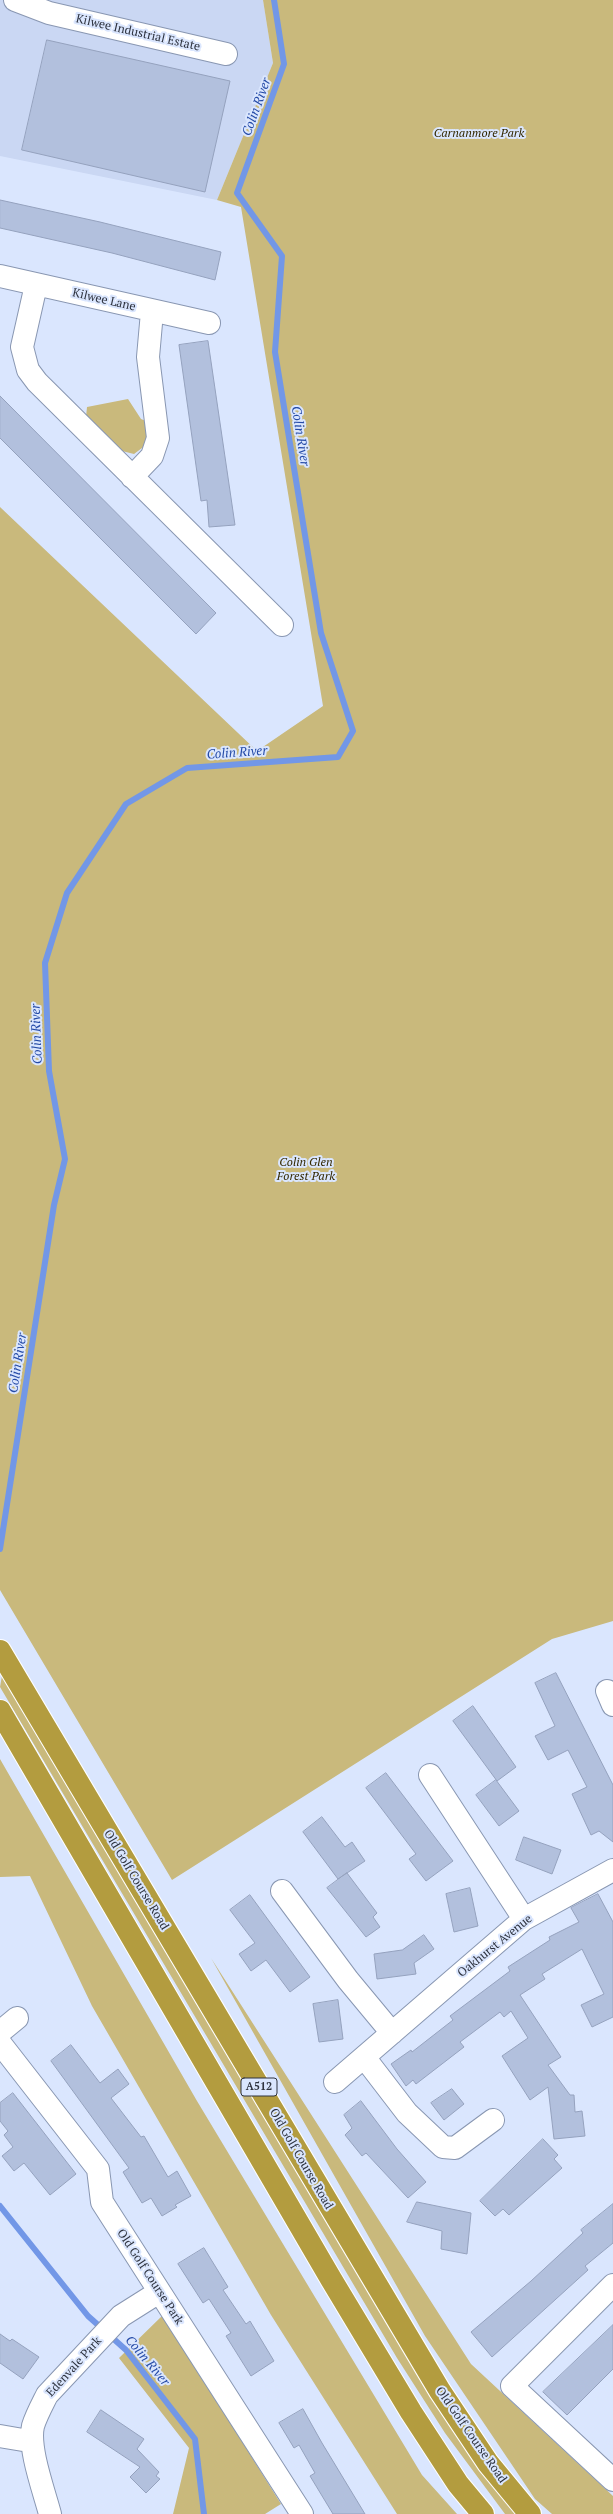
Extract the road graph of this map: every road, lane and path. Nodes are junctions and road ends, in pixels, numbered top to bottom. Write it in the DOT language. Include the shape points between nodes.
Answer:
graph roads {
  1 [pos="15,0"];
  2 [pos="226,54"];
  3 [pos="0,276"];
  4 [pos="36,285"];
  5 [pos="152,312"];
  6 [pos="209,323"];
  7 [pos="132,477"];
  8 [pos="282,625"];
  9 [pos="0,1651"];
  10 [pos="0,1711"];
  11 [pos="430,1775"];
  12 [pos="613,1870"];
  13 [pos="282,1891"];
  14 [pos="524,1919"];
  15 [pos="17,2018"];
  16 [pos="399,2027"];
  17 [pos="0,2032"];
  18 [pos="0,2043"];
  19 [pos="364,2057"];
  20 [pos="335,2082"];
  21 [pos="493,2120"];
  22 [pos="613,2285"];
  23 [pos="159,2292"];
  24 [pos="0,2436"];
  25 [pos="32,2439"];
  26 [pos="613,2480"];
  27 [pos="50,2514"];
  28 [pos="302,2514"];
  29 [pos="483,2514"];
  30 [pos="530,2514"];
  1 -- 2 [label="street, Kilwee Industrial Estate" via="49,13"];
  3 -- 4 [label="street, Kilwee Lane"];
  4 -- 5 [label="street, Kilwee Lane"];
  4 -- 7 [label="street" via="22,347 28,370"];
  5 -- 6 [label="street, Kilwee Lane"];
  5 -- 7 [label="street" via="148,357 158,438 152,456"];
  7 -- 8 [label="street"];
  9 -- 30 [label="highway, Old Golf Course Road / A512" via="440,2391 488,2463"];
  10 -- 29 [label="highway, A512" via="331,2279 411,2412 458,2484"];
  11 -- 14 [label="street"];
  12 -- 14 [label="street, Oakhurst Avenue"];
  13 -- 16 [label="street" via="348,1980"];
  14 -- 16 [label="street, Oakhurst Avenue"];
  15 -- 17 [label="street"];
  16 -- 19 [label="street, Oakhurst Avenue"];
  18 -- 23 [label="street, Old Golf Course Park" via="98,2169 102,2202"];
  19 -- 20 [label="street, Oakhurst Avenue"];
  19 -- 21 [label="street" via="407,2113 443,2147 455,2148"];
  22 -- 26 [label="street" via="512,2386"];
  23 -- 25 [label="street, Edenvale Park" via="126,2311 47,2395 33,2426"];
  23 -- 28 [label="street, Old Golf Course Park"];
  24 -- 25 [label="street"];
  25 -- 27 [label="street, Edenvale Park"];
}
